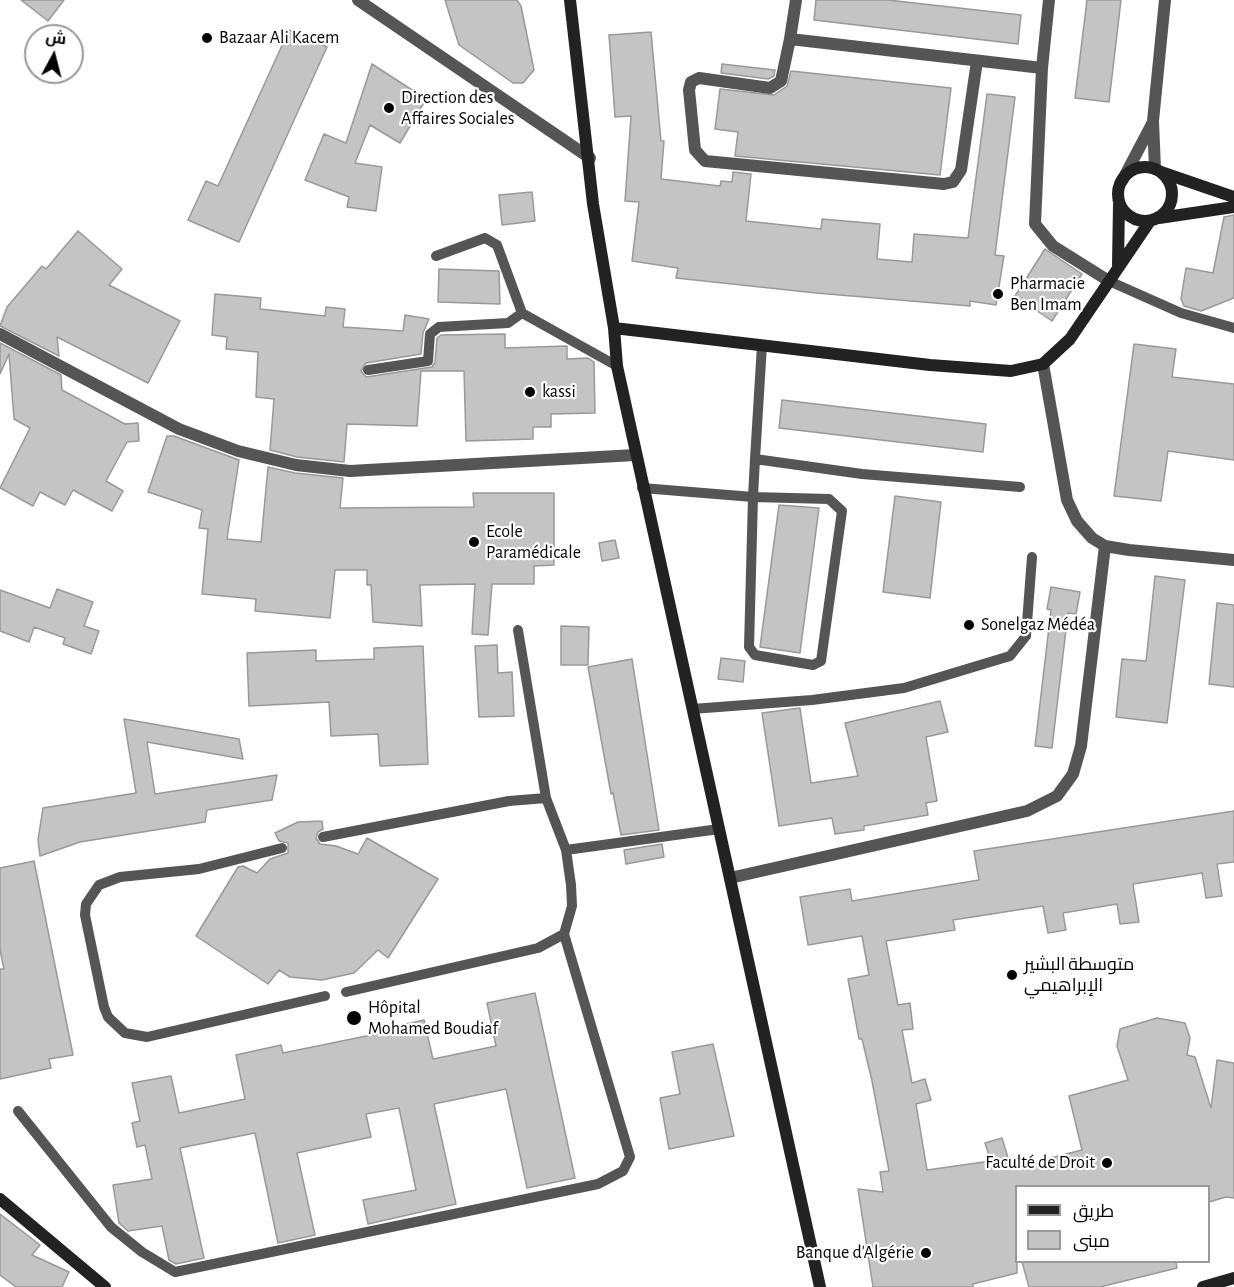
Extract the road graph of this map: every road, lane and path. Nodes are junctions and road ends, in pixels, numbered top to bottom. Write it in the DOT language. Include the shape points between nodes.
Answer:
graph roads {
  1 [pos="358,0"];
  2 [pos="570,0"];
  3 [pos="575,0"];
  4 [pos="796,0"];
  5 [pos="1049,0"];
  6 [pos="1165,0"];
  7 [pos="574,14"];
  8 [pos="790,39"];
  9 [pos="977,61"];
  10 [pos="1042,68"];
  11 [pos="1153,121"];
  12 [pos="590,158"];
  13 [pos="1158,171"];
  14 [pos="1122,181"];
  15 [pos="1234,197"];
  16 [pos="1119,203"];
  17 [pos="1234,207"];
  18 [pos="1154,219"];
  19 [pos="436,256"];
  20 [pos="1118,266"];
  21 [pos="1109,281"];
  22 [pos="522,313"];
  23 [pos="614,328"];
  24 [pos="1234,328"];
  25 [pos="0,334"];
  26 [pos="762,345"];
  27 [pos="1043,364"];
  28 [pos="618,366"];
  29 [pos="368,370"];
  30 [pos="635,455"];
  31 [pos="755,459"];
  32 [pos="1020,487"];
  33 [pos="642,488"];
  34 [pos="753,497"];
  35 [pos="1105,546"];
  36 [pos="1032,557"];
  37 [pos="1234,560"];
  38 [pos="518,630"];
  39 [pos="692,709"];
  40 [pos="546,798"];
  41 [pos="719,829"];
  42 [pos="323,837"];
  43 [pos="282,848"];
  44 [pos="566,849"];
  45 [pos="730,878"];
  46 [pos="564,934"];
  47 [pos="346,992"];
  48 [pos="325,996"];
  49 [pos="18,1111"];
  50 [pos="0,1199"];
  51 [pos="1234,1278"];
  52 [pos="105,1287"];
  53 [pos="820,1287"];
  54 [pos="1203,1287"];
  1 -- 12 [label="street"];
  2 -- 7 [label="street"];
  3 -- 7 [label="street"];
  4 -- 8 [label="street"];
  5 -- 10 [label="street"];
  6 -- 11 [label="street"];
  7 -- 12 [label="street"];
  8 -- 9 [label="street"];
  8 -- 9 [label="street" via="781,81 770,88 699,78 691,82 695,150 705,161 953,182 961,170"];
  9 -- 10 [label="street"];
  10 -- 21 [label="street" via="1035,224 1053,246"];
  11 -- 13 [label="street"];
  11 -- 14 [label="street"];
  12 -- 23 [label="street" via="593,204"];
  13 -- 14 [label="street" via="1136,169"];
  13 -- 15 [label="street"];
  13 -- 18 [label="street" via="1172,187 1172,197 1168,209"];
  14 -- 16 [label="street"];
  16 -- 18 [label="street" via="1131,218"];
  16 -- 20 [label="street"];
  17 -- 18 [label="street"];
  18 -- 20 [label="street"];
  19 -- 22 [label="lane" via="485,238 497,245"];
  20 -- 21 [label="street"];
  21 -- 24 [label="lane" via="1180,313"];
  21 -- 27 [label="street" via="1070,339"];
  22 -- 28 [label="lane"];
  22 -- 29 [label="lane" via="508,322 439,327 430,334 428,361"];
  23 -- 26 [label="street"];
  23 -- 28 [label="street"];
  25 -- 30 [label="street" via="179,429 238,451 296,465 350,471"];
  26 -- 27 [label="street" via="974,369 1011,370"];
  26 -- 31 [label="lane"];
  27 -- 35 [label="street" via="1066,500 1077,521"];
  28 -- 30 [label="street"];
  30 -- 33 [label="street"];
  31 -- 32 [label="lane" via="862,474"];
  31 -- 34 [label="lane"];
  33 -- 34 [label="lane"];
  33 -- 39 [label="street"];
  34 -- 34 [label="lane" via="749,647 755,655 813,665 821,661 842,511 829,499"];
  35 -- 37 [label="street"];
  35 -- 45 [label="street" via="1081,747 1073,774 1057,796 1027,811"];
  36 -- 39 [label="lane" via="1026,636 1010,656 904,688"];
  38 -- 40 [label="lane"];
  39 -- 41 [label="street"];
  40 -- 42 [label="lane" via="509,801"];
  40 -- 44 [label="lane"];
  41 -- 44 [label="lane"];
  41 -- 45 [label="street"];
  43 -- 48 [label="lane" via="199,869 120,877 99,885 86,904 85,915 104,1007 108,1017 125,1033 147,1037"];
  44 -- 46 [label="lane" via="572,906"];
  45 -- 53 [label="street"];
  46 -- 47 [label="lane" via="538,948"];
  46 -- 49 [label="lane" via="630,1157 622,1170 598,1184 175,1272 111,1227"];
  50 -- 52 [label="street"];
  51 -- 54 [label="street"];
}
